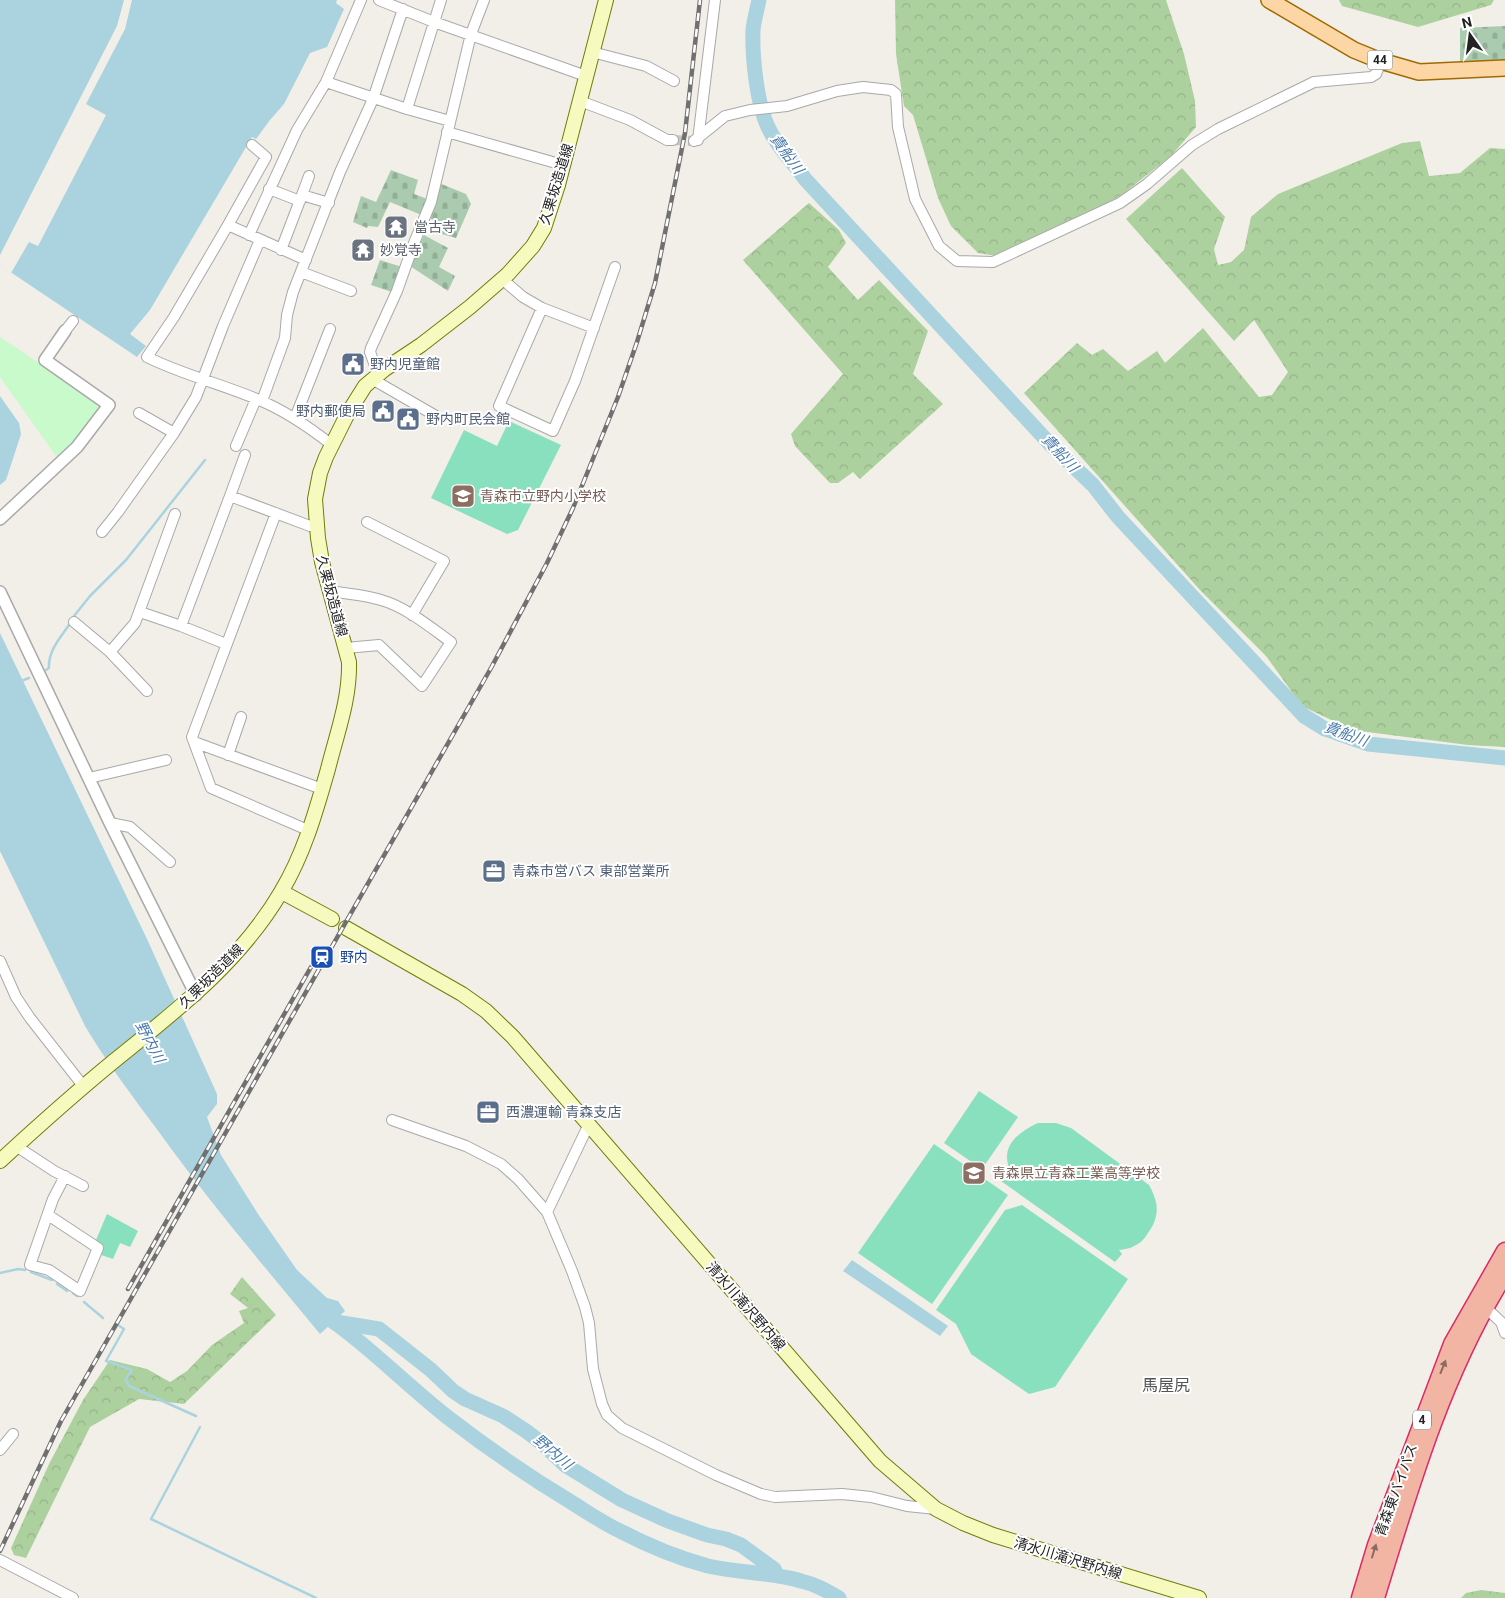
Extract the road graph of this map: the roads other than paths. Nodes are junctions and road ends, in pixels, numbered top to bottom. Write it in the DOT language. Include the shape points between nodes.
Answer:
graph roads {
  1 [pos="361,0"];
  2 [pos="379,0"];
  3 [pos="441,0"];
  4 [pos="484,0"];
  5 [pos="606,0"];
  6 [pos="715,0"];
  7 [pos="1269,0"];
  8 [pos="401,6"];
  9 [pos="434,22"];
  10 [pos="471,34"];
  11 [pos="592,52"];
  12 [pos="1381,61"];
  13 [pos="1505,68"];
  14 [pos="586,76"];
  15 [pos="674,81"];
  16 [pos="326,82"];
  17 [pos="373,98"];
  18 [pos="580,101"];
  19 [pos="407,109"];
  20 [pos="450,121"];
  21 [pos="447,132"];
  22 [pos="673,140"];
  23 [pos="252,145"];
  24 [pos="563,165"];
  25 [pos="309,176"];
  26 [pos="269,189"];
  27 [pos="301,198"];
  28 [pos="329,203"];
  29 [pos="228,225"];
  30 [pos="249,235"];
  31 [pos="260,240"];
  32 [pos="281,250"];
  33 [pos="306,260"];
  34 [pos="615,266"];
  35 [pos="301,272"];
  36 [pos="502,280"];
  37 [pos="351,291"];
  38 [pos="542,308"];
  39 [pos="74,321"];
  40 [pos="330,328"];
  41 [pos="594,328"];
  42 [pos="65,331"];
  43 [pos="375,377"];
  44 [pos="203,380"];
  45 [pos="259,400"];
  46 [pos="139,412"];
  47 [pos="436,416"];
  48 [pos="294,418"];
  49 [pos="174,433"];
  50 [pos="332,445"];
  51 [pos="236,446"];
  52 [pos="245,455"];
  53 [pos="230,496"];
  54 [pos="276,513"];
  55 [pos="175,514"];
  56 [pos="0,519"];
  57 [pos="367,522"];
  58 [pos="317,526"];
  59 [pos="102,532"];
  60 [pos="330,591"];
  61 [pos="0,592"];
  62 [pos="140,612"];
  63 [pos="412,615"];
  64 [pos="74,622"];
  65 [pos="181,626"];
  66 [pos="226,644"];
  67 [pos="346,648"];
  68 [pos="110,652"];
  69 [pos="147,691"];
  70 [pos="241,717"];
  71 [pos="194,742"];
  72 [pos="228,755"];
  73 [pos="166,760"];
  74 [pos="89,778"];
  75 [pos="322,789"];
  76 [pos="110,823"];
  77 [pos="310,831"];
  78 [pos="170,862"];
  79 [pos="282,892"];
  80 [pos="332,919"];
  81 [pos="346,928"];
  82 [pos="1,965"];
  83 [pos="191,998"];
  84 [pos="84,1087"];
  85 [pos="392,1120"];
  86 [pos="588,1126"];
  87 [pos="16,1146"];
  88 [pos="0,1161"];
  89 [pos="65,1176"];
  90 [pos="83,1186"];
  91 [pos="547,1212"];
  92 [pos="48,1215"];
  93 [pos="1505,1251"];
  94 [pos="1505,1274"];
  95 [pos="1485,1307"];
  96 [pos="1505,1333"];
  97 [pos="13,1434"];
  98 [pos="0,1450"];
  99 [pos="936,1509"];
  100 [pos="0,1560"];
  101 [pos="73,1598"];
  102 [pos="1199,1598"];
  103 [pos="1360,1598"];
  104 [pos="1376,1598"];
  1 -- 16 [label="street"];
  2 -- 8 [label="street"];
  3 -- 9 [label="street"];
  4 -- 10 [label="street"];
  5 -- 11 [label="main road, 久栗坂造道線"];
  6 -- 12 [label="street" via="696,140 725,116 787,106 837,90 863,87 891,90 896,94 898,127 915,199 939,246 957,261 993,262 1120,203 1192,145 1218,129 1314,82 1376,74"];
  7 -- 12 [label="main road, 44" via="1354,50"];
  8 -- 9 [label="street"];
  8 -- 17 [label="street"];
  9 -- 10 [label="street"];
  9 -- 19 [label="street"];
  10 -- 14 [label="street"];
  10 -- 20 [label="street"];
  11 -- 14 [label="main road, 久栗坂造道線"];
  11 -- 15 [label="street" via="646,66"];
  12 -- 13 [label="main road, 44" via="1419,72"];
  14 -- 18 [label="main road, 久栗坂造道線"];
  16 -- 17 [label="street"];
  16 -- 26 [label="street" via="297,130"];
  17 -- 19 [label="street"];
  17 -- 28 [label="street"];
  18 -- 22 [label="street"];
  18 -- 24 [label="main road, 久栗坂造道線"];
  19 -- 20 [label="street"];
  20 -- 21 [label="street"];
  21 -- 24 [label="street"];
  21 -- 43 [label="street" via="431,202 371,348"];
  23 -- 29 [label="street" via="266,157"];
  24 -- 36 [label="main road, 久栗坂造道線" via="540,236"];
  25 -- 27 [label="street"];
  26 -- 27 [label="street"];
  26 -- 30 [label="street"];
  27 -- 28 [label="street"];
  27 -- 32 [label="street"];
  28 -- 33 [label="street"];
  29 -- 30 [label="street"];
  29 -- 44 [label="street" via="147,357"];
  30 -- 31 [label="street"];
  31 -- 32 [label="street"];
  31 -- 44 [label="street"];
  32 -- 33 [label="street"];
  33 -- 35 [label="street"];
  34 -- 41 [label="street"];
  35 -- 37 [label="street"];
  35 -- 45 [label="street" via="287,315 285,338"];
  36 -- 38 [label="street"];
  36 -- 43 [label="main road, 久栗坂造道線"];
  38 -- 41 [label="street"];
  38 -- 41 [label="street" via="500,406 553,431"];
  39 -- 42 [label="street"];
  40 -- 48 [label="street"];
  42 -- 56 [label="street" via="45,360 108,405 77,447"];
  43 -- 47 [label="street"];
  43 -- 50 [label="main road, 久栗坂造道線" via="348,412"];
  44 -- 45 [label="street"];
  44 -- 49 [label="street"];
  45 -- 48 [label="street"];
  45 -- 51 [label="street"];
  46 -- 49 [label="street"];
  48 -- 50 [label="street"];
  49 -- 59 [label="street"];
  50 -- 58 [label="main road, 久栗坂造道線" via="316,490"];
  52 -- 53 [label="street"];
  53 -- 54 [label="street"];
  53 -- 65 [label="street"];
  54 -- 58 [label="street"];
  54 -- 66 [label="street"];
  55 -- 62 [label="street"];
  57 -- 63 [label="street" via="444,561"];
  58 -- 60 [label="main road, 久栗坂造道線"];
  60 -- 63 [label="street" via="380,600"];
  60 -- 67 [label="main road, 久栗坂造道線"];
  61 -- 74 [label="street"];
  62 -- 65 [label="street"];
  62 -- 68 [label="street" via="135,623"];
  63 -- 67 [label="street" via="452,642 422,686 379,645"];
  64 -- 68 [label="street"];
  65 -- 66 [label="street"];
  66 -- 71 [label="street" via="192,737"];
  67 -- 75 [label="main road, 久栗坂造道線" via="349,677 345,706"];
  68 -- 69 [label="street"];
  70 -- 72 [label="street"];
  71 -- 72 [label="street"];
  71 -- 77 [label="street" via="211,788"];
  72 -- 75 [label="street"];
  73 -- 74 [label="street"];
  74 -- 76 [label="street"];
  75 -- 77 [label="main road, 久栗坂造道線"];
  76 -- 78 [label="street" via="130,826"];
  76 -- 83 [label="street"];
  77 -- 79 [label="main road, 久栗坂造道線"];
  79 -- 80 [label="main road"];
  79 -- 83 [label="main road, 久栗坂造道線" via="227,964"];
  81 -- 86 [label="main road, 清水川滝沢野内線" via="486,1011"];
  82 -- 84 [label="street" via="30,1018"];
  83 -- 84 [label="main road, 久栗坂造道線"];
  84 -- 87 [label="main road, 久栗坂造道線"];
  85 -- 91 [label="street" via="466,1146 501,1164"];
  86 -- 91 [label="street"];
  86 -- 99 [label="main road, 清水川滝沢野内線" via="880,1461"];
  87 -- 88 [label="main road, 久栗坂造道線"];
  87 -- 89 [label="street"];
  89 -- 90 [label="street"];
  89 -- 92 [label="street"];
  91 -- 99 [label="street" via="585,1307 593,1369 602,1404 622,1428 760,1494 775,1497 842,1494"];
  92 -- 92 [label="street" via="30,1265 49,1270 80,1291 98,1248"];
  103 -- 93 [label="highway, 青森東バイパス / 4, one-way" via="1376,1545 1452,1344"];
  94 -- 95 [label="highway, 青森東バイパス / 4"];
  95 -- 96 [label="street" via="1500,1322"];
  95 -- 104 [label="highway, 青森東バイパス / 4" via="1439,1406"];
  97 -- 98 [label="street"];
  99 -- 102 [label="main road, 清水川滝沢野内線" via="992,1535"];
  100 -- 101 [label="street"];
}
